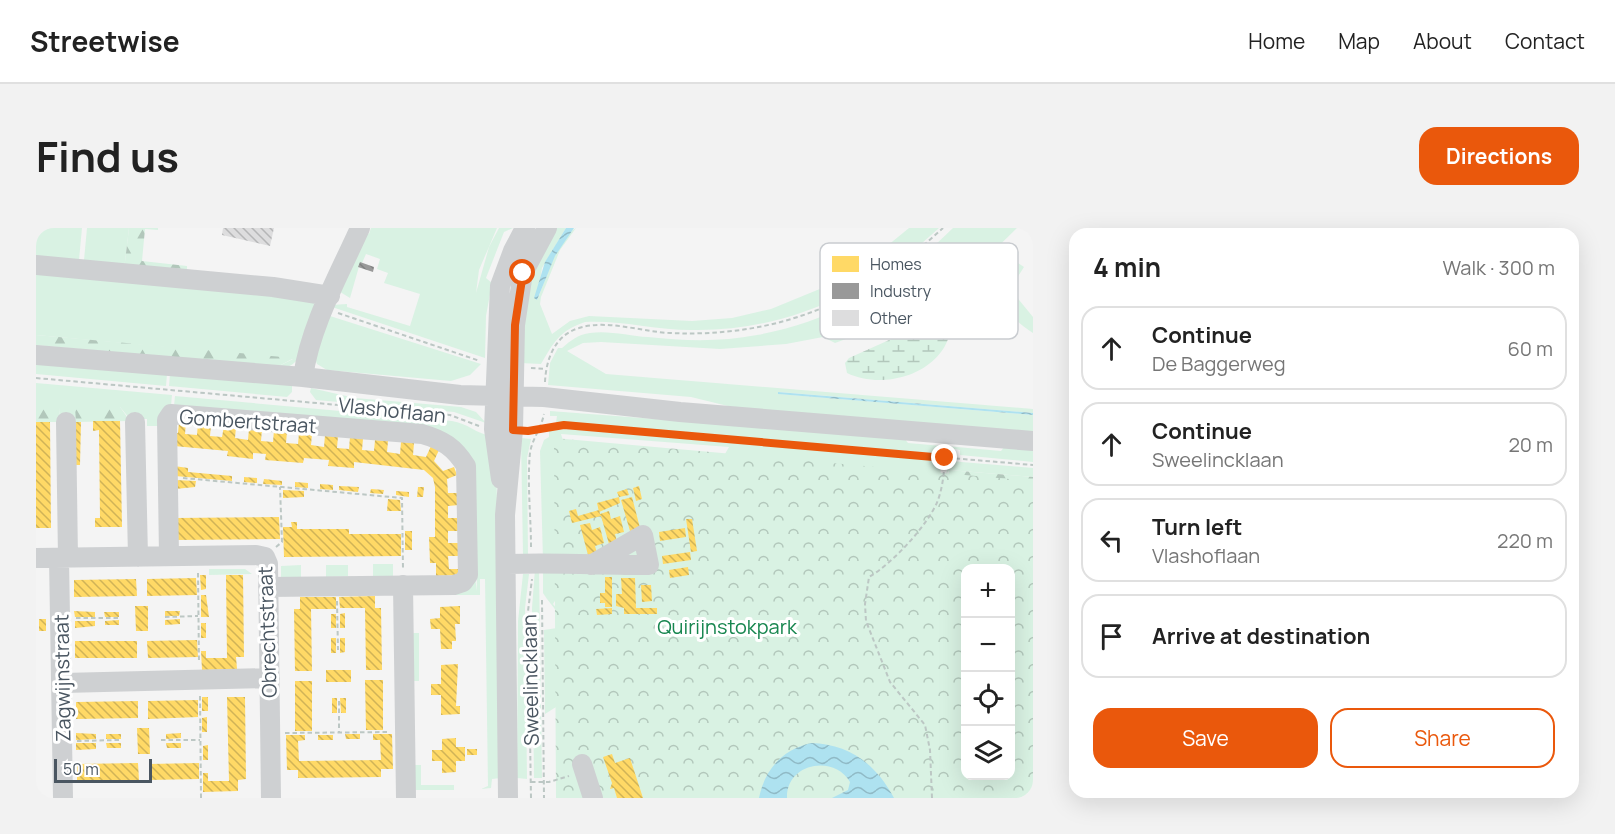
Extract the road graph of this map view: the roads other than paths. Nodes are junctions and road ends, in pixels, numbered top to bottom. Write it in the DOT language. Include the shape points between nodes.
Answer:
graph roads {
  1 [pos="360,228"];
  2 [pos="525,228"];
  3 [pos="547,228"];
  4 [pos="36,265"];
  5 [pos="327,302"];
  6 [pos="36,355"];
  7 [pos="303,377"];
  8 [pos="505,396"];
  9 [pos="66,422"];
  10 [pos="135,422"];
  11 [pos="1033,441"];
  12 [pos="169,556"];
  13 [pos="138,557"];
  14 [pos="36,558"];
  15 [pos="64,558"];
  16 [pos="506,564"];
  17 [pos="591,565"];
  18 [pos="403,585"];
  19 [pos="268,587"];
  20 [pos="270,678"];
  21 [pos="63,683"];
  22 [pos="582,764"];
  23 [pos="63,798"];
  24 [pos="271,798"];
  25 [pos="406,798"];
  26 [pos="508,798"];
  27 [pos="593,798"];
  1 -- 5 [label="street"];
  2 -- 8 [label="street" via="500,286 495,363"];
  3 -- 8 [label="street" via="523,273 515,325 515,366"];
  4 -- 5 [label="street" via="273,287"];
  5 -- 7 [label="street"];
  6 -- 7 [label="street, Vlashoflaan"];
  7 -- 8 [label="street, Vlashoflaan" via="460,395"];
  8 -- 11 [label="street, Vlashoflaan"];
  8 -- 16 [label="street, Sweelincklaan"];
  9 -- 15 [label="street"];
  10 -- 13 [label="street"];
  12 -- 13 [label="street, Obrechtstraat"];
  12 -- 18 [label="street, Gombertstraat" via="167,420 171,414 422,434 457,451 466,466 468,575 454,585"];
  12 -- 19 [label="street, Obrechtstraat" via="265,557"];
  13 -- 15 [label="street, Obrechtstraat"];
  14 -- 15 [label="street, Obrechtstraat"];
  15 -- 21 [label="street, Zagwijnstraat"];
  16 -- 17 [label="street"];
  16 -- 26 [label="street, Sweelincklaan"];
  18 -- 19 [label="street, Gombertstraat"];
  18 -- 25 [label="street"];
  19 -- 20 [label="street, Obrechtstraat"];
  20 -- 21 [label="street"];
  20 -- 24 [label="street, Obrechtstraat"];
  21 -- 23 [label="street, Zagwijnstraat"];
  22 -- 27 [label="street"];
}
